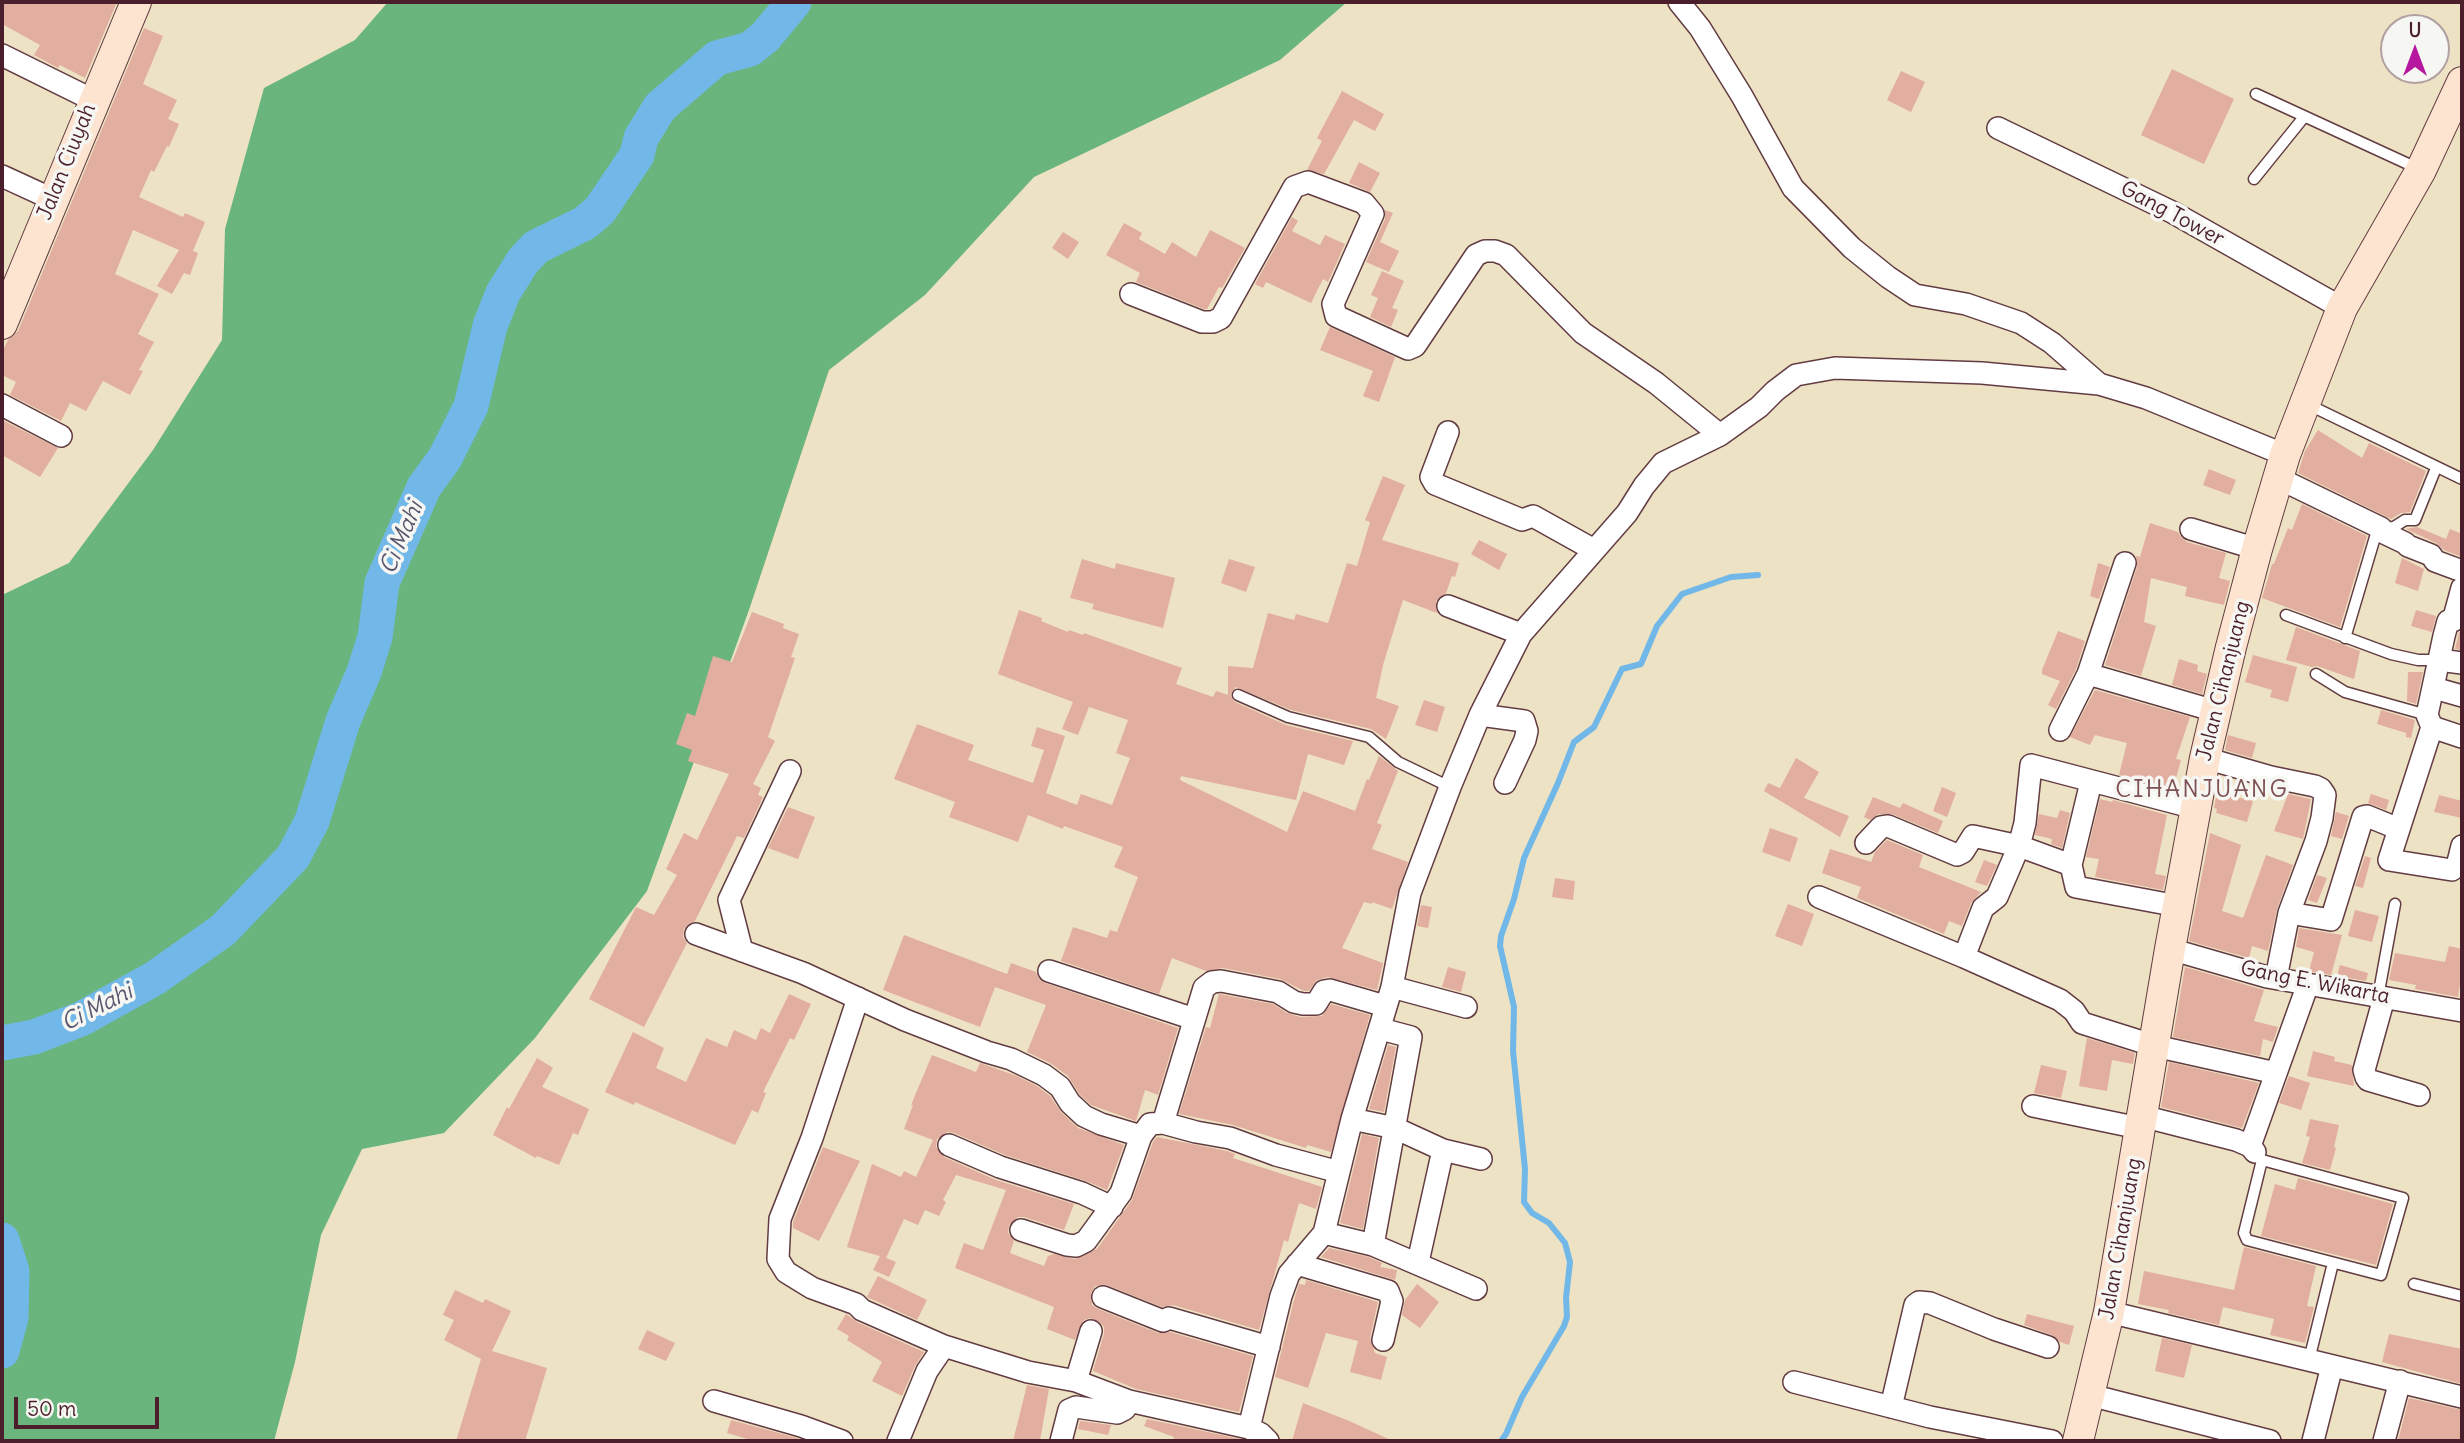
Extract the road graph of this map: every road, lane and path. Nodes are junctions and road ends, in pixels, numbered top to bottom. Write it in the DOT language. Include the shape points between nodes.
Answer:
graph roads {
  1 [pos="136,2"];
  2 [pos="1679,2"];
  3 [pos="2,55"];
  4 [pos="2462,82"];
  5 [pos="2256,94"];
  6 [pos="93,100"];
  7 [pos="2304,117"];
  8 [pos="1998,128"];
  9 [pos="2421,170"];
  10 [pos="2,176"];
  11 [pos="2254,179"];
  12 [pos="52,199"];
  13 [pos="1131,294"];
  14 [pos="2342,308"];
  15 [pos="2,324"];
  16 [pos="2099,384"];
  17 [pos="2305,403"];
  18 [pos="2,405"];
  19 [pos="1448,432"];
  20 [pos="1720,435"];
  21 [pos="61,436"];
  22 [pos="2281,466"];
  23 [pos="2436,468"];
  24 [pos="2462,479"];
  25 [pos="2380,527"];
  26 [pos="2191,529"];
  27 [pos="2257,549"];
  28 [pos="1594,550"];
  29 [pos="2125,563"];
  30 [pos="2462,571"];
  31 [pos="2462,588"];
  32 [pos="1448,606"];
  33 [pos="2286,615"];
  34 [pos="1521,634"];
  35 [pos="2453,637"];
  36 [pos="2345,638"];
  37 [pos="2439,660"];
  38 [pos="2462,663"];
  39 [pos="2088,674"];
  40 [pos="2316,674"];
  41 [pos="2434,688"];
  42 [pos="1238,695"];
  43 [pos="2462,696"];
  44 [pos="2215,711"];
  45 [pos="1480,715"];
  46 [pos="2430,721"];
  47 [pos="2060,730"];
  48 [pos="2462,737"];
  49 [pos="2204,758"];
  50 [pos="790,771"];
  51 [pos="2091,782"];
  52 [pos="1505,783"];
  53 [pos="1450,787"];
  54 [pos="2195,808"];
  55 [pos="2399,829"];
  56 [pos="1866,843"];
  57 [pos="2019,846"];
  58 [pos="2462,846"];
  59 [pos="2071,865"];
  60 [pos="1819,897"];
  61 [pos="2395,904"];
  62 [pos="2178,906"];
  63 [pos="2289,913"];
  64 [pos="696,934"];
  65 [pos="2170,949"];
  66 [pos="742,951"];
  67 [pos="1964,957"];
  68 [pos="1049,971"];
  69 [pos="2276,978"];
  70 [pos="2308,984"];
  71 [pos="1388,996"];
  72 [pos="2381,997"];
  73 [pos="858,998"];
  74 [pos="1466,1007"];
  75 [pos="2462,1011"];
  76 [pos="1194,1020"];
  77 [pos="1381,1028"];
  78 [pos="2155,1046"];
  79 [pos="2276,1073"];
  80 [pos="2419,1095"];
  81 [pos="2033,1105"];
  82 [pos="1352,1119"];
  83 [pos="2140,1122"];
  84 [pos="1163,1123"];
  85 [pos="1395,1128"];
  86 [pos="1141,1136"];
  87 [pos="949,1146"];
  88 [pos="1443,1150"];
  89 [pos="2256,1153"];
  90 [pos="1481,1159"];
  91 [pos="1339,1172"];
  92 [pos="1112,1207"];
  93 [pos="1021,1230"];
  94 [pos="1324,1233"];
  95 [pos="1373,1245"];
  96 [pos="1418,1262"];
  97 [pos="1297,1264"];
  98 [pos="2333,1264"];
  99 [pos="2414,1284"];
  100 [pos="1476,1289"];
  101 [pos="2462,1296"];
  102 [pos="1103,1297"];
  103 [pos="2109,1312"];
  104 [pos="1091,1331"];
  105 [pos="1384,1340"];
  106 [pos="944,1346"];
  107 [pos="1269,1347"];
  108 [pos="2048,1347"];
  109 [pos="2309,1360"];
  110 [pos="2332,1366"];
  111 [pos="1076,1381"];
  112 [pos="2400,1381"];
  113 [pos="1794,1382"];
  114 [pos="2090,1395"];
  115 [pos="2462,1397"];
  116 [pos="715,1401"];
  117 [pos="1129,1401"];
  118 [pos="1891,1407"];
  119 [pos="1248,1428"];
  120 [pos="842,1441"];
  121 [pos="898,1441"];
  122 [pos="1061,1441"];
  123 [pos="1268,1441"];
  124 [pos="2052,1441"];
  125 [pos="2078,1441"];
  126 [pos="2269,1441"];
  127 [pos="2313,1441"];
  128 [pos="2384,1441"];
  1 -- 6 [label="main road, Jalan Ciuyah"];
  2 -- 16 [label="street" via="1742,96 1793,188 1852,248 1915,295 1966,304 2021,323"];
  3 -- 6 [label="street"];
  4 -- 9 [label="main road, Jalan Cihanjuang"];
  5 -- 7 [label="lane"];
  6 -- 12 [label="main road, Jalan Ciuyah"];
  7 -- 9 [label="lane"];
  7 -- 11 [label="lane"];
  8 -- 14 [label="street, Gang Tower" via="2172,212"];
  9 -- 14 [label="main road, Jalan Cihanjuang"];
  10 -- 12 [label="street"];
  12 -- 15 [label="main road, Jalan Ciuyah"];
  13 -- 20 [label="street" via="1202,322 1221,318 1294,187 1308,182 1364,202 1373,214 1333,304 1336,316 1408,349 1415,346 1476,255 1495,251 1506,255 1583,333"];
  14 -- 17 [label="main road, Jalan Cihanjuang"];
  16 -- 20 [label="street" via="1982,373 1835,368 1796,375"];
  16 -- 22 [label="street" via="2224,431"];
  17 -- 22 [label="main road, Jalan Cihanjuang"];
  17 -- 23 [label="lane"];
  18 -- 21 [label="street"];
  19 -- 28 [label="street" via="1432,477 1435,484 1522,520 1533,516"];
  20 -- 28 [label="street" via="1663,463"];
  22 -- 25 [label="street"];
  22 -- 27 [label="main road, Jalan Cihanjuang"];
  23 -- 24 [label="lane"];
  23 -- 25 [label="lane" via="2414,520"];
  25 -- 30 [label="street" via="2435,561"];
  25 -- 36 [label="lane"];
  26 -- 27 [label="street"];
  27 -- 44 [label="main road, Jalan Cihanjuang"];
  28 -- 34 [label="street"];
  29 -- 39 [label="street"];
  31 -- 35 [label="street" via="2452,621 2448,621"];
  32 -- 34 [label="street"];
  33 -- 36 [label="lane"];
  34 -- 45 [label="street"];
  35 -- 37 [label="street"];
  36 -- 37 [label="lane" via="2403,657"];
  37 -- 38 [label="street"];
  37 -- 41 [label="street"];
  39 -- 44 [label="street"];
  39 -- 47 [label="street"];
  40 -- 46 [label="lane" via="2345,692"];
  41 -- 43 [label="street"];
  41 -- 46 [label="street"];
  42 -- 53 [label="lane" via="1288,717 1369,737 1398,762"];
  44 -- 49 [label="main road, Jalan Cihanjuang"];
  45 -- 52 [label="street" via="1524,721 1525,740"];
  45 -- 53 [label="street"];
  46 -- 48 [label="street"];
  46 -- 55 [label="street"];
  49 -- 54 [label="main road, Jalan Cihanjuang"];
  49 -- 63 [label="street" via="2315,786 2324,793 2316,841"];
  50 -- 66 [label="street" via="729,900"];
  51 -- 54 [label="street"];
  51 -- 57 [label="street" via="2031,765"];
  51 -- 59 [label="street"];
  53 -- 71 [label="street" via="1410,893"];
  54 -- 62 [label="main road, Jalan Cihanjuang"];
  55 -- 58 [label="street" via="2389,860 2448,871 2457,866"];
  55 -- 63 [label="street" via="2363,817 2331,920"];
  56 -- 57 [label="street" via="1888,826 1957,855 1971,837"];
  57 -- 59 [label="street"];
  57 -- 67 [label="street" via="1997,897 1983,908"];
  59 -- 62 [label="street" via="2076,887"];
  60 -- 67 [label="street"];
  61 -- 72 [label="lane"];
  62 -- 65 [label="main road, Jalan Cihanjuang"];
  63 -- 69 [label="street"];
  64 -- 66 [label="street"];
  65 -- 69 [label="street, Gang E. Wikarta"];
  65 -- 78 [label="main road, Jalan Cihanjuang"];
  66 -- 73 [label="street"];
  67 -- 78 [label="street" via="2060,1000 2082,1023"];
  68 -- 76 [label="street"];
  69 -- 70 [label="street, Gang E. Wikarta"];
  70 -- 72 [label="street, Gang E. Wikarta"];
  70 -- 79 [label="street"];
  71 -- 74 [label="street"];
  71 -- 76 [label="street" via="1330,989 1315,1004 1303,1004 1278,992 1212,982 1204,988"];
  71 -- 77 [label="street"];
  72 -- 75 [label="street, Gang E. Wikarta"];
  72 -- 80 [label="street" via="2365,1077"];
  73 -- 86 [label="street" via="1012,1059 1060,1087 1084,1115"];
  73 -- 106 [label="street" via="780,1219 778,1259 786,1272 812,1288"];
  76 -- 84 [label="street"];
  77 -- 82 [label="street"];
  77 -- 85 [label="street" via="1411,1037"];
  78 -- 79 [label="street"];
  78 -- 83 [label="main road, Jalan Cihanjuang"];
  79 -- 89 [label="street"];
  81 -- 83 [label="street"];
  82 -- 85 [label="street"];
  82 -- 91 [label="street"];
  83 -- 89 [label="street" via="2236,1140"];
  83 -- 103 [label="main road, Jalan Cihanjuang"];
  84 -- 86 [label="street" via="1150,1124"];
  84 -- 91 [label="street" via="1230,1138"];
  85 -- 88 [label="street"];
  85 -- 95 [label="street"];
  86 -- 92 [label="street"];
  87 -- 92 [label="street"];
  88 -- 90 [label="street"];
  88 -- 96 [label="street"];
  89 -- 98 [label="lane" via="2244,1237"];
  89 -- 98 [label="lane" via="2403,1198 2381,1275"];
  91 -- 94 [label="street"];
  92 -- 93 [label="street" via="1086,1241 1076,1246"];
  94 -- 95 [label="street"];
  94 -- 97 [label="street"];
  95 -- 96 [label="street"];
  96 -- 100 [label="street"];
  97 -- 105 [label="street" via="1388,1292 1392,1301"];
  97 -- 107 [label="street" via="1281,1296"];
  98 -- 109 [label="lane"];
  99 -- 101 [label="lane"];
  102 -- 107 [label="street" via="1163,1321 1169,1318"];
  103 -- 109 [label="street"];
  103 -- 114 [label="main road, Jalan Cihanjuang"];
  104 -- 111 [label="street"];
  106 -- 111 [label="street" via="1028,1372"];
  106 -- 121 [label="street" via="927,1371"];
  107 -- 119 [label="street"];
  108 -- 118 [label="street" via="1930,1303 1919,1303"];
  109 -- 110 [label="street"];
  110 -- 112 [label="street"];
  110 -- 127 [label="street"];
  111 -- 117 [label="street"];
  112 -- 115 [label="street"];
  112 -- 128 [label="street"];
  113 -- 118 [label="street"];
  114 -- 125 [label="main road, Jalan Cihanjuang"];
  114 -- 126 [label="street"];
  116 -- 120 [label="street"];
  117 -- 119 [label="street"];
  117 -- 122 [label="street" via="1117,1413 1069,1410"];
  118 -- 124 [label="street"];
  119 -- 123 [label="street"];
}
